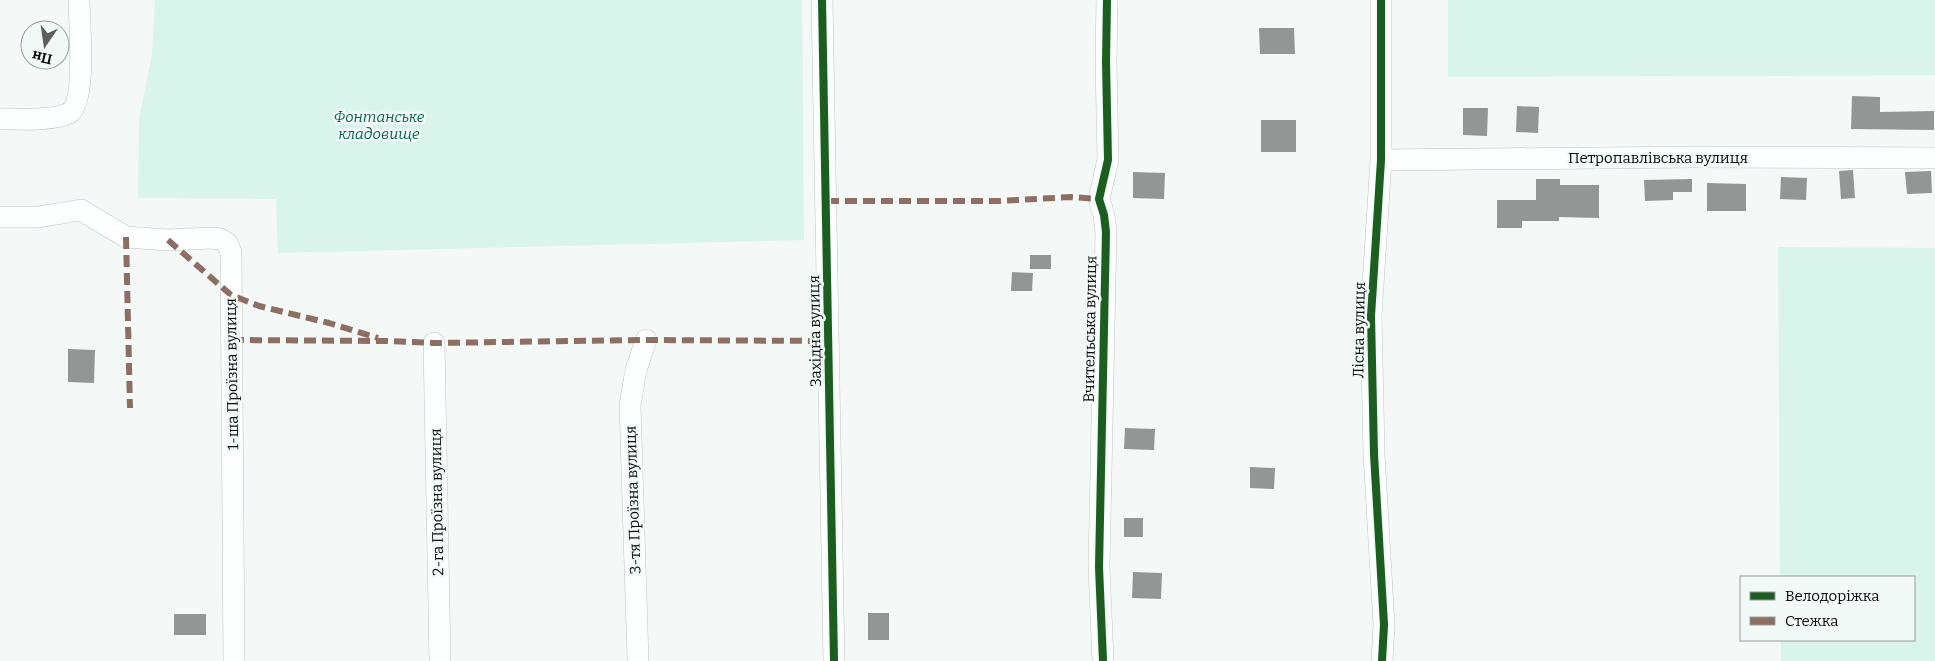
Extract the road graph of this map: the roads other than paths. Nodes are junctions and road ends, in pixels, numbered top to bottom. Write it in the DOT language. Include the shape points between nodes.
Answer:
graph roads {
  1 [pos="79,0"];
  2 [pos="822,0"];
  3 [pos="1107,0"];
  4 [pos="1381,0"];
  5 [pos="0,119"];
  6 [pos="1935,158"];
  7 [pos="1381,160"];
  8 [pos="0,217"];
  9 [pos="646,340"];
  10 [pos="434,343"];
  11 [pos="234,661"];
  12 [pos="440,661"];
  13 [pos="638,661"];
  14 [pos="834,661"];
  15 [pos="1103,661"];
  16 [pos="1382,661"];
  1 -- 5 [label="street" via="81,87 77,103 70,112 48,118"];
  2 -- 14 [label="street, Західна вулиця"];
  3 -- 15 [label="street, Вчительська вулиця" via="1108,160 1099,199 1106,232 1099,567"];
  4 -- 7 [label="street, Лісна вулиця"];
  6 -- 7 [label="street, Петропавлівська вулиця"];
  7 -- 16 [label="street, Лісна вулиця" via="1371,316 1374,454 1384,625"];
  8 -- 11 [label="street, 1-ша Проїзна вулиця" via="38,217 81,210 126,237 220,239 228,243 231,252"];
  9 -- 13 [label="street, 3-тя Проїзна вулиця" via="636,370 630,405"];
  10 -- 12 [label="street, 2-га Проїзна вулиця"];
}
